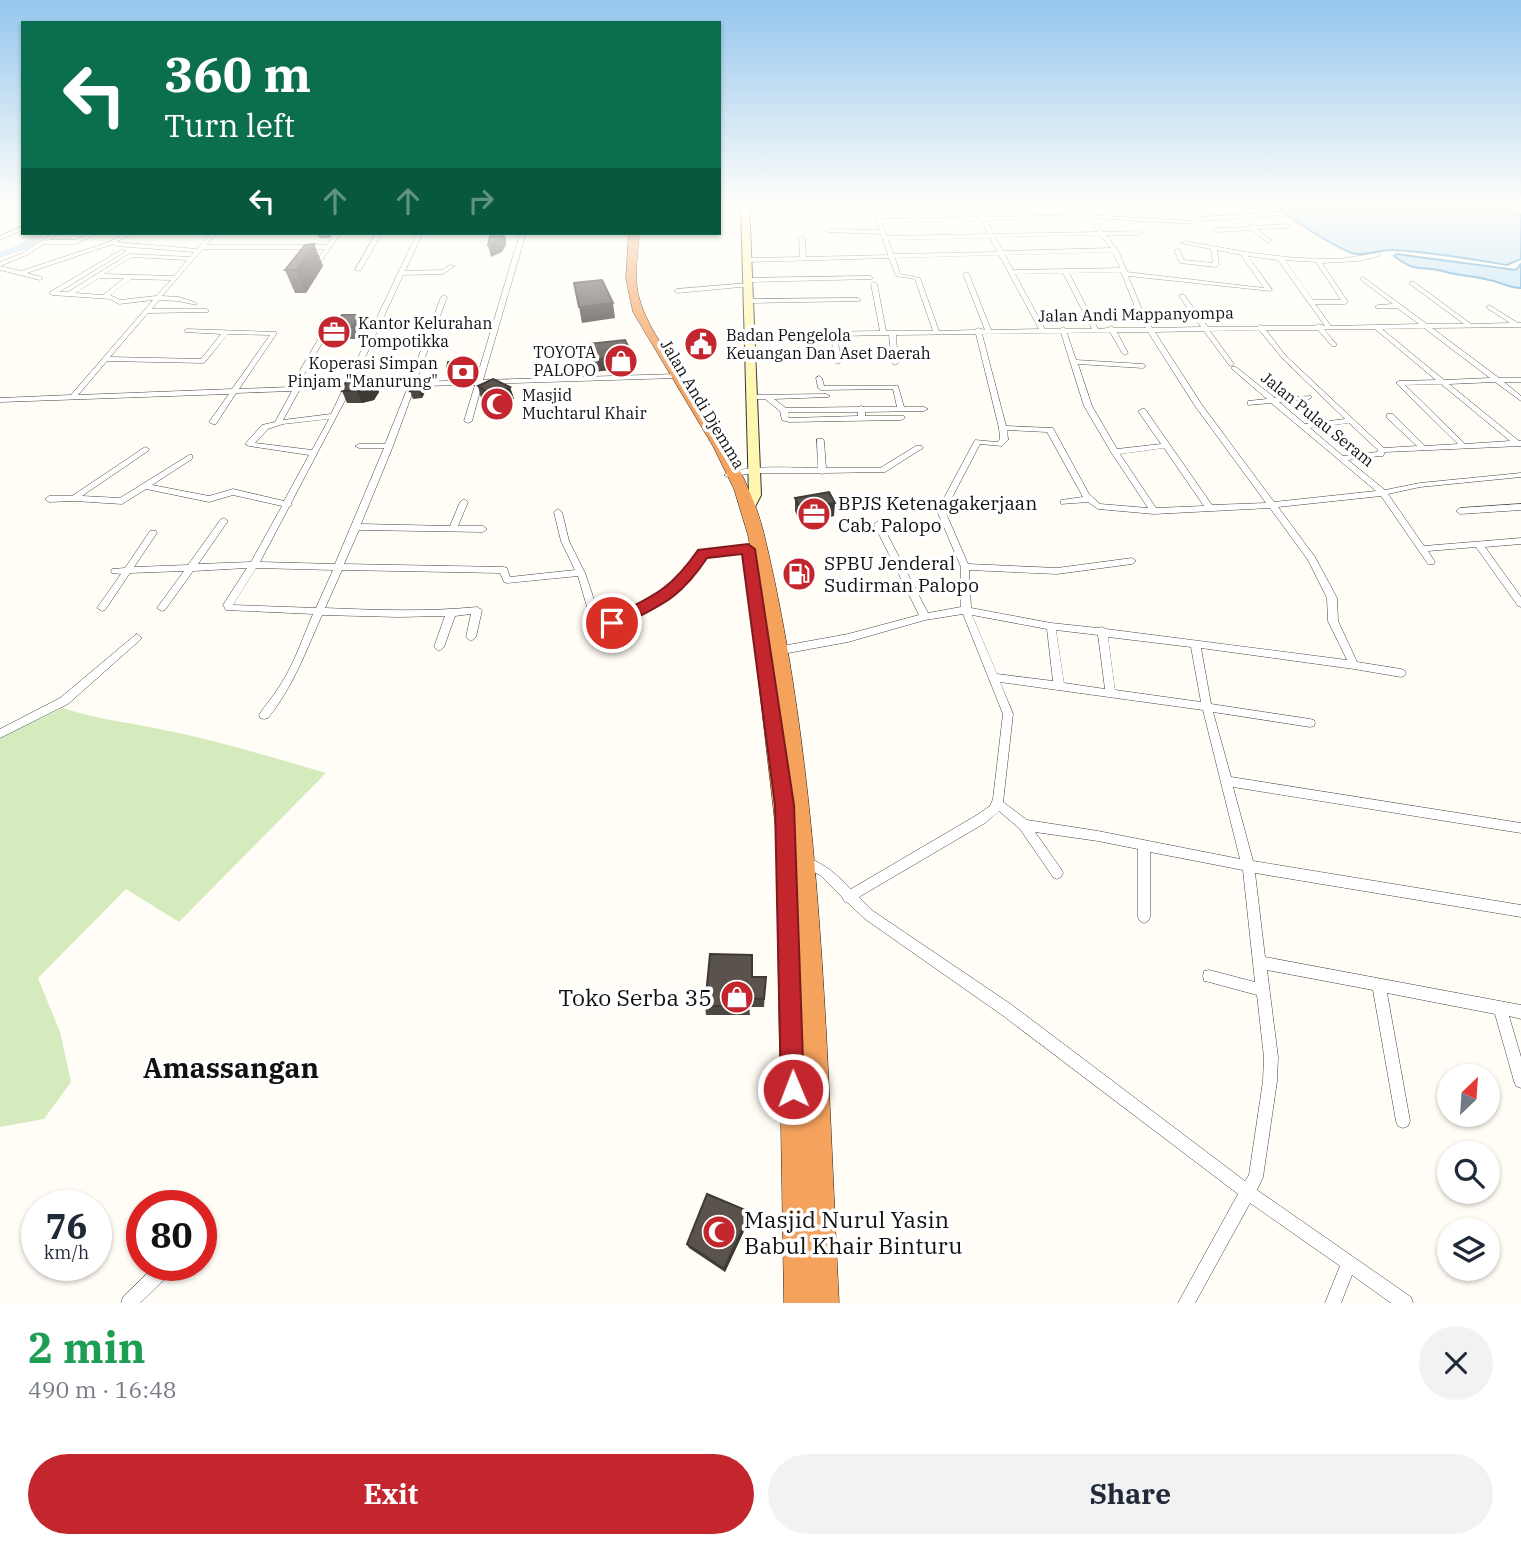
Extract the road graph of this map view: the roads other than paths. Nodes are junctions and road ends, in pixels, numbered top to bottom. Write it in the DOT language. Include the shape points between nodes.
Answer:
graph roads {
  1 [pos="49,264"];
  2 [pos="102,264"];
  3 [pos="117,264"];
  4 [pos="188,264"];
  5 [pos="362,264"];
  6 [pos="406,264"];
  7 [pos="514,264"];
  8 [pos="630,264"];
  9 [pos="748,264"];
  10 [pos="894,264"];
  11 [pos="1008,264"];
  12 [pos="1121,264"];
  13 [pos="1193,264"];
  14 [pos="1216,264"];
  15 [pos="1251,264"];
  16 [pos="1284,264"];
  17 [pos="1320,264"];
  18 [pos="0,266"];
  19 [pos="452,266"];
  20 [pos="358,270"];
  21 [pos="1066,271"];
  22 [pos="1013,272"];
  23 [pos="1125,272"];
  24 [pos="21,273"];
  25 [pos="401,273"];
  26 [pos="966,274"];
  27 [pos="98,276"];
  28 [pos="129,277"];
  29 [pos="40,278"];
  30 [pos="176,278"];
  31 [pos="1363,279"];
  32 [pos="749,282"];
  33 [pos="1412,283"];
  34 [pos="677,291"];
  35 [pos="69,294"];
  36 [pos="105,296"];
  37 [pos="1182,296"];
  38 [pos="444,297"];
  39 [pos="156,298"];
  40 [pos="859,300"];
  41 [pos="750,301"];
  42 [pos="1311,302"];
  43 [pos="195,304"];
  44 [pos="1399,306"];
  45 [pos="1378,307"];
  46 [pos="1489,307"];
  47 [pos="146,311"];
  48 [pos="206,311"];
  49 [pos="1469,324"];
  50 [pos="1424,325"];
  51 [pos="1318,326"];
  52 [pos="1328,326"];
  53 [pos="1375,326"];
  54 [pos="1519,326"];
  55 [pos="1260,327"];
  56 [pos="1111,328"];
  57 [pos="1149,328"];
  58 [pos="1205,328"];
  59 [pos="1042,329"];
  60 [pos="1063,329"];
  61 [pos="1095,329"];
  62 [pos="978,330"];
  63 [pos="988,330"];
  64 [pos="187,331"];
  65 [pos="936,331"];
  66 [pos="226,332"];
  67 [pos="887,332"];
  68 [pos="834,334"];
  69 [pos="751,335"];
  70 [pos="322,338"];
  71 [pos="1334,345"];
  72 [pos="1125,354"];
  73 [pos="108,359"];
  74 [pos="838,362"];
  75 [pos="1076,362"];
  76 [pos="895,363"];
  77 [pos="1143,366"];
  78 [pos="672,377"];
  79 [pos="819,378"];
  80 [pos="1497,380"];
  81 [pos="1521,380"];
  82 [pos="1439,381"];
  83 [pos="477,383"];
  84 [pos="414,384"];
  85 [pos="346,387"];
  86 [pos="295,389"];
  87 [pos="234,391"];
  88 [pos="74,396"];
  89 [pos="826,396"];
  90 [pos="750,397"];
  91 [pos="767,397"];
  92 [pos="1308,397"];
  93 [pos="1521,399"];
  94 [pos="0,400"];
  95 [pos="1272,400"];
  96 [pos="1251,403"];
  97 [pos="861,408"];
  98 [pos="901,408"];
  99 [pos="924,409"];
  100 [pos="784,410"];
  101 [pos="1142,411"];
  102 [pos="334,416"];
  103 [pos="1390,416"];
  104 [pos="862,418"];
  105 [pos="901,418"];
  106 [pos="1352,420"];
  107 [pos="468,421"];
  108 [pos="213,422"];
  109 [pos="278,423"];
  110 [pos="1305,426"];
  111 [pos="1003,428"];
  112 [pos="820,441"];
  113 [pos="1462,444"];
  114 [pos="1519,444"];
  115 [pos="359,446"];
  116 [pos="389,446"];
  117 [pos="1166,446"];
  118 [pos="1422,447"];
  119 [pos="919,448"];
  120 [pos="145,449"];
  121 [pos="1382,450"];
  122 [pos="1115,452"];
  123 [pos="314,453"];
  124 [pos="189,457"];
  125 [pos="1344,457"];
  126 [pos="753,471"];
  127 [pos="822,472"];
  128 [pos="731,475"];
  129 [pos="1521,475"];
  130 [pos="146,486"];
  131 [pos="1383,493"];
  132 [pos="74,498"];
  133 [pos="48,499"];
  134 [pos="1088,499"];
  135 [pos="464,502"];
  136 [pos="1064,502"];
  137 [pos="288,505"];
  138 [pos="1274,505"];
  139 [pos="1521,507"];
  140 [pos="745,509"];
  141 [pos="1210,509"];
  142 [pos="1154,510"];
  143 [pos="1461,511"];
  144 [pos="558,512"];
  145 [pos="224,521"];
  146 [pos="878,523"];
  147 [pos="356,527"];
  148 [pos="453,528"];
  149 [pos="484,529"];
  150 [pos="153,533"];
  151 [pos="1521,541"];
  152 [pos="1478,544"];
  153 [pos="748,549"];
  154 [pos="1422,549"];
  155 [pos="1132,561"];
  156 [pos="1431,562"];
  157 [pos="254,565"];
  158 [pos="340,566"];
  159 [pos="965,567"];
  160 [pos="191,569"];
  161 [pos="127,570"];
  162 [pos="115,571"];
  163 [pos="581,573"];
  164 [pos="1521,604"];
  165 [pos="102,608"];
  166 [pos="162,608"];
  167 [pos="966,610"];
  168 [pos="319,611"];
  169 [pos="451,613"];
  170 [pos="925,617"];
  171 [pos="1052,626"];
  172 [pos="1102,630"];
  173 [pos="471,637"];
  174 [pos="137,638"];
  175 [pos="1195,644"];
  176 [pos="439,647"];
  177 [pos="777,651"];
  178 [pos="1354,665"];
  179 [pos="1401,673"];
  180 [pos="994,677"];
  181 [pos="1059,685"];
  182 [pos="1110,692"];
  183 [pos="1207,707"];
  184 [pos="264,715"];
  185 [pos="1310,723"];
  186 [pos="0,734"];
  187 [pos="1225,781"];
  188 [pos="998,804"];
  189 [pos="1024,825"];
  190 [pos="1521,828"];
  191 [pos="793,831"];
  192 [pos="1144,846"];
  193 [pos="795,859"];
  194 [pos="1248,866"];
  195 [pos="1057,873"];
  196 [pos="848,897"];
  197 [pos="1521,911"];
  198 [pos="1144,917"];
  199 [pos="1260,962"];
  200 [pos="1209,976"];
  201 [pos="1379,985"];
  202 [pos="1264,990"];
  203 [pos="1500,1008"];
  204 [pos="1521,1012"];
  205 [pos="1521,1081"];
  206 [pos="1403,1121"];
  207 [pos="1246,1191"];
  208 [pos="1349,1263"];
  209 [pos="151,1281"];
  210 [pos="129,1303"];
  211 [pos="799,1303"];
  212 [pos="824,1303"];
  213 [pos="1186,1303"];
  214 [pos="1333,1303"];
  215 [pos="1405,1303"];
  1 -- 24 [label="street"];
  2 -- 35 [label="street" via="52,292"];
  3 -- 27 [label="street"];
  4 -- 30 [label="street"];
  5 -- 20 [label="street"];
  6 -- 25 [label="street"];
  7 -- 83 [label="street"];
  8 -- 78 [label="highway, Jalan Andi Djemma" via="628,295 644,335"];
  9 -- 32 [label="street"];
  10 -- 65 [label="street" via="898,275 918,278"];
  11 -- 22 [label="street"];
  12 -- 23 [label="street"];
  13 -- 14 [label="street" via="1217,268"];
  15 -- 23 [label="street" via="1269,290"];
  16 -- 42 [label="street"];
  17 -- 42 [label="street" via="1345,302"];
  18 -- 24 [label="street"];
  19 -- 25 [label="street" via="440,273"];
  21 -- 22 [label="street"];
  21 -- 23 [label="street"];
  21 -- 61 [label="street"];
  22 -- 59 [label="street"];
  23 -- 57 [label="street"];
  24 -- 29 [label="street"];
  25 -- 85 [label="street"];
  26 -- 63 [label="street"];
  27 -- 28 [label="street"];
  27 -- 35 [label="street"];
  28 -- 30 [label="street"];
  28 -- 36 [label="street"];
  30 -- 39 [label="street"];
  31 -- 44 [label="street"];
  32 -- 34 [label="street"];
  32 -- 41 [label="street"];
  32 -- 67 [label="street" via="872,281"];
  33 -- 49 [label="street"];
  35 -- 36 [label="street"];
  36 -- 39 [label="street" via="119,302"];
  37 -- 58 [label="street, Jalan Pulau Seram"];
  38 -- 84 [label="street"];
  39 -- 43 [label="street"];
  39 -- 47 [label="street"];
  40 -- 41 [label="street"];
  41 -- 69 [label="street"];
  42 -- 52 [label="street"];
  44 -- 45 [label="street"];
  44 -- 50 [label="street"];
  46 -- 54 [label="street"];
  47 -- 48 [label="street"];
  47 -- 73 [label="street"];
  49 -- 50 [label="street, Jalan Andi Mappanyompa"];
  49 -- 54 [label="street, Jalan Andi Mappanyompa"];
  50 -- 53 [label="street, Jalan Andi Mappanyompa"];
  50 -- 80 [label="street"];
  51 -- 52 [label="street, Jalan Andi Mappanyompa"];
  51 -- 55 [label="street, Jalan Andi Mappanyompa"];
  51 -- 71 [label="street"];
  52 -- 53 [label="street, Jalan Andi Mappanyompa"];
  53 -- 82 [label="street"];
  55 -- 58 [label="street, Jalan Andi Mappanyompa"];
  55 -- 106 [label="street" via="1284,357"];
  56 -- 57 [label="street, Jalan Andi Mappanyompa"];
  56 -- 61 [label="street, Jalan Andi Mappanyompa"];
  56 -- 72 [label="street"];
  57 -- 58 [label="street, Jalan Andi Mappanyompa"];
  57 -- 138 [label="street" via="1216,431"];
  58 -- 95 [label="street, Jalan Pulau Seram" via="1233,366"];
  59 -- 60 [label="street, Jalan Andi Mappanyompa"];
  59 -- 63 [label="street, Jalan Andi Mappanyompa"];
  60 -- 61 [label="street, Jalan Andi Mappanyompa"];
  60 -- 75 [label="street"];
  62 -- 63 [label="street, Jalan Andi Mappanyompa"];
  62 -- 65 [label="street, Jalan Andi Mappanyompa"];
  62 -- 111 [label="street"];
  64 -- 66 [label="street"];
  65 -- 67 [label="street, Jalan Andi Mappanyompa"];
  66 -- 73 [label="street" via="203,361"];
  66 -- 87 [label="street" via="274,333"];
  67 -- 68 [label="street, Jalan Andi Mappanyompa"];
  67 -- 76 [label="street"];
  68 -- 69 [label="street, Jalan Andi Mappanyompa"];
  68 -- 74 [label="street"];
  69 -- 90 [label="street"];
  70 -- 86 [label="street"];
  73 -- 88 [label="street"];
  75 -- 77 [label="street"];
  75 -- 122 [label="street" via="1088,406"];
  78 -- 83 [label="street"];
  78 -- 128 [label="highway, Jalan Andi Djemma"];
  79 -- 98 [label="street" via="821,388 895,387"];
  80 -- 81 [label="street"];
  80 -- 82 [label="street"];
  80 -- 93 [label="street"];
  82 -- 113 [label="street" via="1398,384"];
  82 -- 114 [label="street"];
  83 -- 84 [label="street"];
  83 -- 107 [label="street"];
  84 -- 85 [label="street"];
  84 -- 116 [label="street"];
  85 -- 86 [label="street"];
  85 -- 102 [label="street"];
  86 -- 87 [label="street"];
  86 -- 109 [label="street"];
  87 -- 88 [label="street"];
  87 -- 108 [label="street"];
  88 -- 94 [label="street"];
  89 -- 91 [label="street"];
  90 -- 91 [label="street"];
  90 -- 126 [label="street"];
  91 -- 100 [label="street"];
  92 -- 95 [label="street"];
  95 -- 96 [label="street"];
  95 -- 110 [label="street, Jalan Pulau Seram"];
  97 -- 98 [label="street"];
  97 -- 100 [label="street"];
  97 -- 104 [label="street"];
  98 -- 99 [label="street"];
  100 -- 104 [label="street" via="788,420"];
  101 -- 117 [label="street"];
  102 -- 109 [label="street"];
  102 -- 123 [label="street"];
  103 -- 118 [label="street"];
  104 -- 105 [label="street"];
  106 -- 110 [label="street"];
  106 -- 121 [label="street"];
  109 -- 123 [label="street" via="265,427 249,444"];
  110 -- 125 [label="street, Jalan Pulau Seram"];
  111 -- 134 [label="street" via="1050,430"];
  111 -- 159 [label="street" via="1002,443 978,442 941,508"];
  112 -- 127 [label="street"];
  113 -- 114 [label="street"];
  113 -- 118 [label="street"];
  115 -- 116 [label="street"];
  116 -- 147 [label="street"];
  117 -- 122 [label="street"];
  117 -- 141 [label="street"];
  118 -- 121 [label="street"];
  119 -- 127 [label="street" via="883,470"];
  120 -- 132 [label="street"];
  121 -- 125 [label="street" via="1380,454"];
  122 -- 142 [label="street"];
  123 -- 137 [label="street"];
  124 -- 130 [label="street"];
  125 -- 131 [label="street, Jalan Pulau Seram"];
  126 -- 127 [label="street"];
  126 -- 128 [label="street"];
  126 -- 140 [label="street" via="755,495"];
  128 -- 140 [label="highway, Jalan Andi Djemma"];
  129 -- 131 [label="street"];
  130 -- 132 [label="street" via="119,502"];
  130 -- 137 [label="street" via="209,499 233,492"];
  131 -- 138 [label="street"];
  131 -- 154 [label="street, Jalan Pulau Seram"];
  132 -- 133 [label="street"];
  134 -- 136 [label="street"];
  134 -- 142 [label="street" via="1098,506"];
  135 -- 148 [label="street"];
  137 -- 157 [label="street"];
  138 -- 141 [label="street"];
  138 -- 178 [label="street" via="1326,585 1333,621"];
  139 -- 143 [label="street"];
  140 -- 153 [label="highway"];
  140 -- 177 [label="highway"];
  141 -- 142 [label="street"];
  144 -- 163 [label="street" via="565,541"];
  145 -- 160 [label="street"];
  146 -- 170 [label="street"];
  147 -- 148 [label="street"];
  147 -- 158 [label="street"];
  148 -- 149 [label="street"];
  150 -- 161 [label="street"];
  151 -- 152 [label="street"];
  152 -- 154 [label="street"];
  152 -- 164 [label="street"];
  153 -- 163 [label="street" via="703,554 669,594 603,627 597,624"];
  153 -- 191 [label="highway"];
  154 -- 156 [label="street, Jalan Pulau Seram"];
  155 -- 159 [label="street" via="1057,571"];
  157 -- 158 [label="street"];
  157 -- 160 [label="street"];
  157 -- 168 [label="street" via="229,608"];
  158 -- 163 [label="street" via="504,570 508,580"];
  158 -- 168 [label="street"];
  159 -- 167 [label="street"];
  160 -- 161 [label="street"];
  160 -- 166 [label="street"];
  161 -- 162 [label="street"];
  161 -- 165 [label="street"];
  167 -- 170 [label="street"];
  167 -- 171 [label="street"];
  167 -- 180 [label="street"];
  168 -- 169 [label="street"];
  168 -- 184 [label="street" via="290,680"];
  169 -- 173 [label="street" via="478,610"];
  169 -- 176 [label="street"];
  170 -- 177 [label="street"];
  171 -- 172 [label="street"];
  171 -- 181 [label="street"];
  172 -- 175 [label="street"];
  172 -- 182 [label="street"];
  174 -- 186 [label="street" via="64,701"];
  175 -- 178 [label="street"];
  175 -- 183 [label="street"];
  177 -- 191 [label="highway"];
  178 -- 179 [label="street"];
  180 -- 181 [label="street"];
  180 -- 188 [label="street" via="1008,721"];
  181 -- 182 [label="street"];
  182 -- 183 [label="street"];
  183 -- 185 [label="street"];
  183 -- 187 [label="street"];
  187 -- 190 [label="street"];
  187 -- 194 [label="street"];
  188 -- 189 [label="street"];
  188 -- 196 [label="street" via="981,819"];
  189 -- 192 [label="street"];
  189 -- 195 [label="street"];
  191 -- 193 [label="highway"];
  192 -- 194 [label="street"];
  192 -- 198 [label="street"];
  193 -- 196 [label="street" via="824,871"];
  193 -- 211 [label="highway"];
  193 -- 212 [label="highway"];
  194 -- 197 [label="street"];
  194 -- 199 [label="street"];
  196 -- 207 [label="street" via="1092,1072"];
  199 -- 201 [label="street"];
  199 -- 202 [label="street"];
  200 -- 202 [label="street"];
  201 -- 203 [label="street"];
  201 -- 206 [label="street"];
  202 -- 207 [label="street" via="1270,1081 1258,1170"];
  203 -- 204 [label="street"];
  203 -- 205 [label="street"];
  207 -- 208 [label="street"];
  207 -- 213 [label="street"];
  208 -- 214 [label="street"];
  208 -- 215 [label="street"];
  209 -- 210 [label="street"];
}
